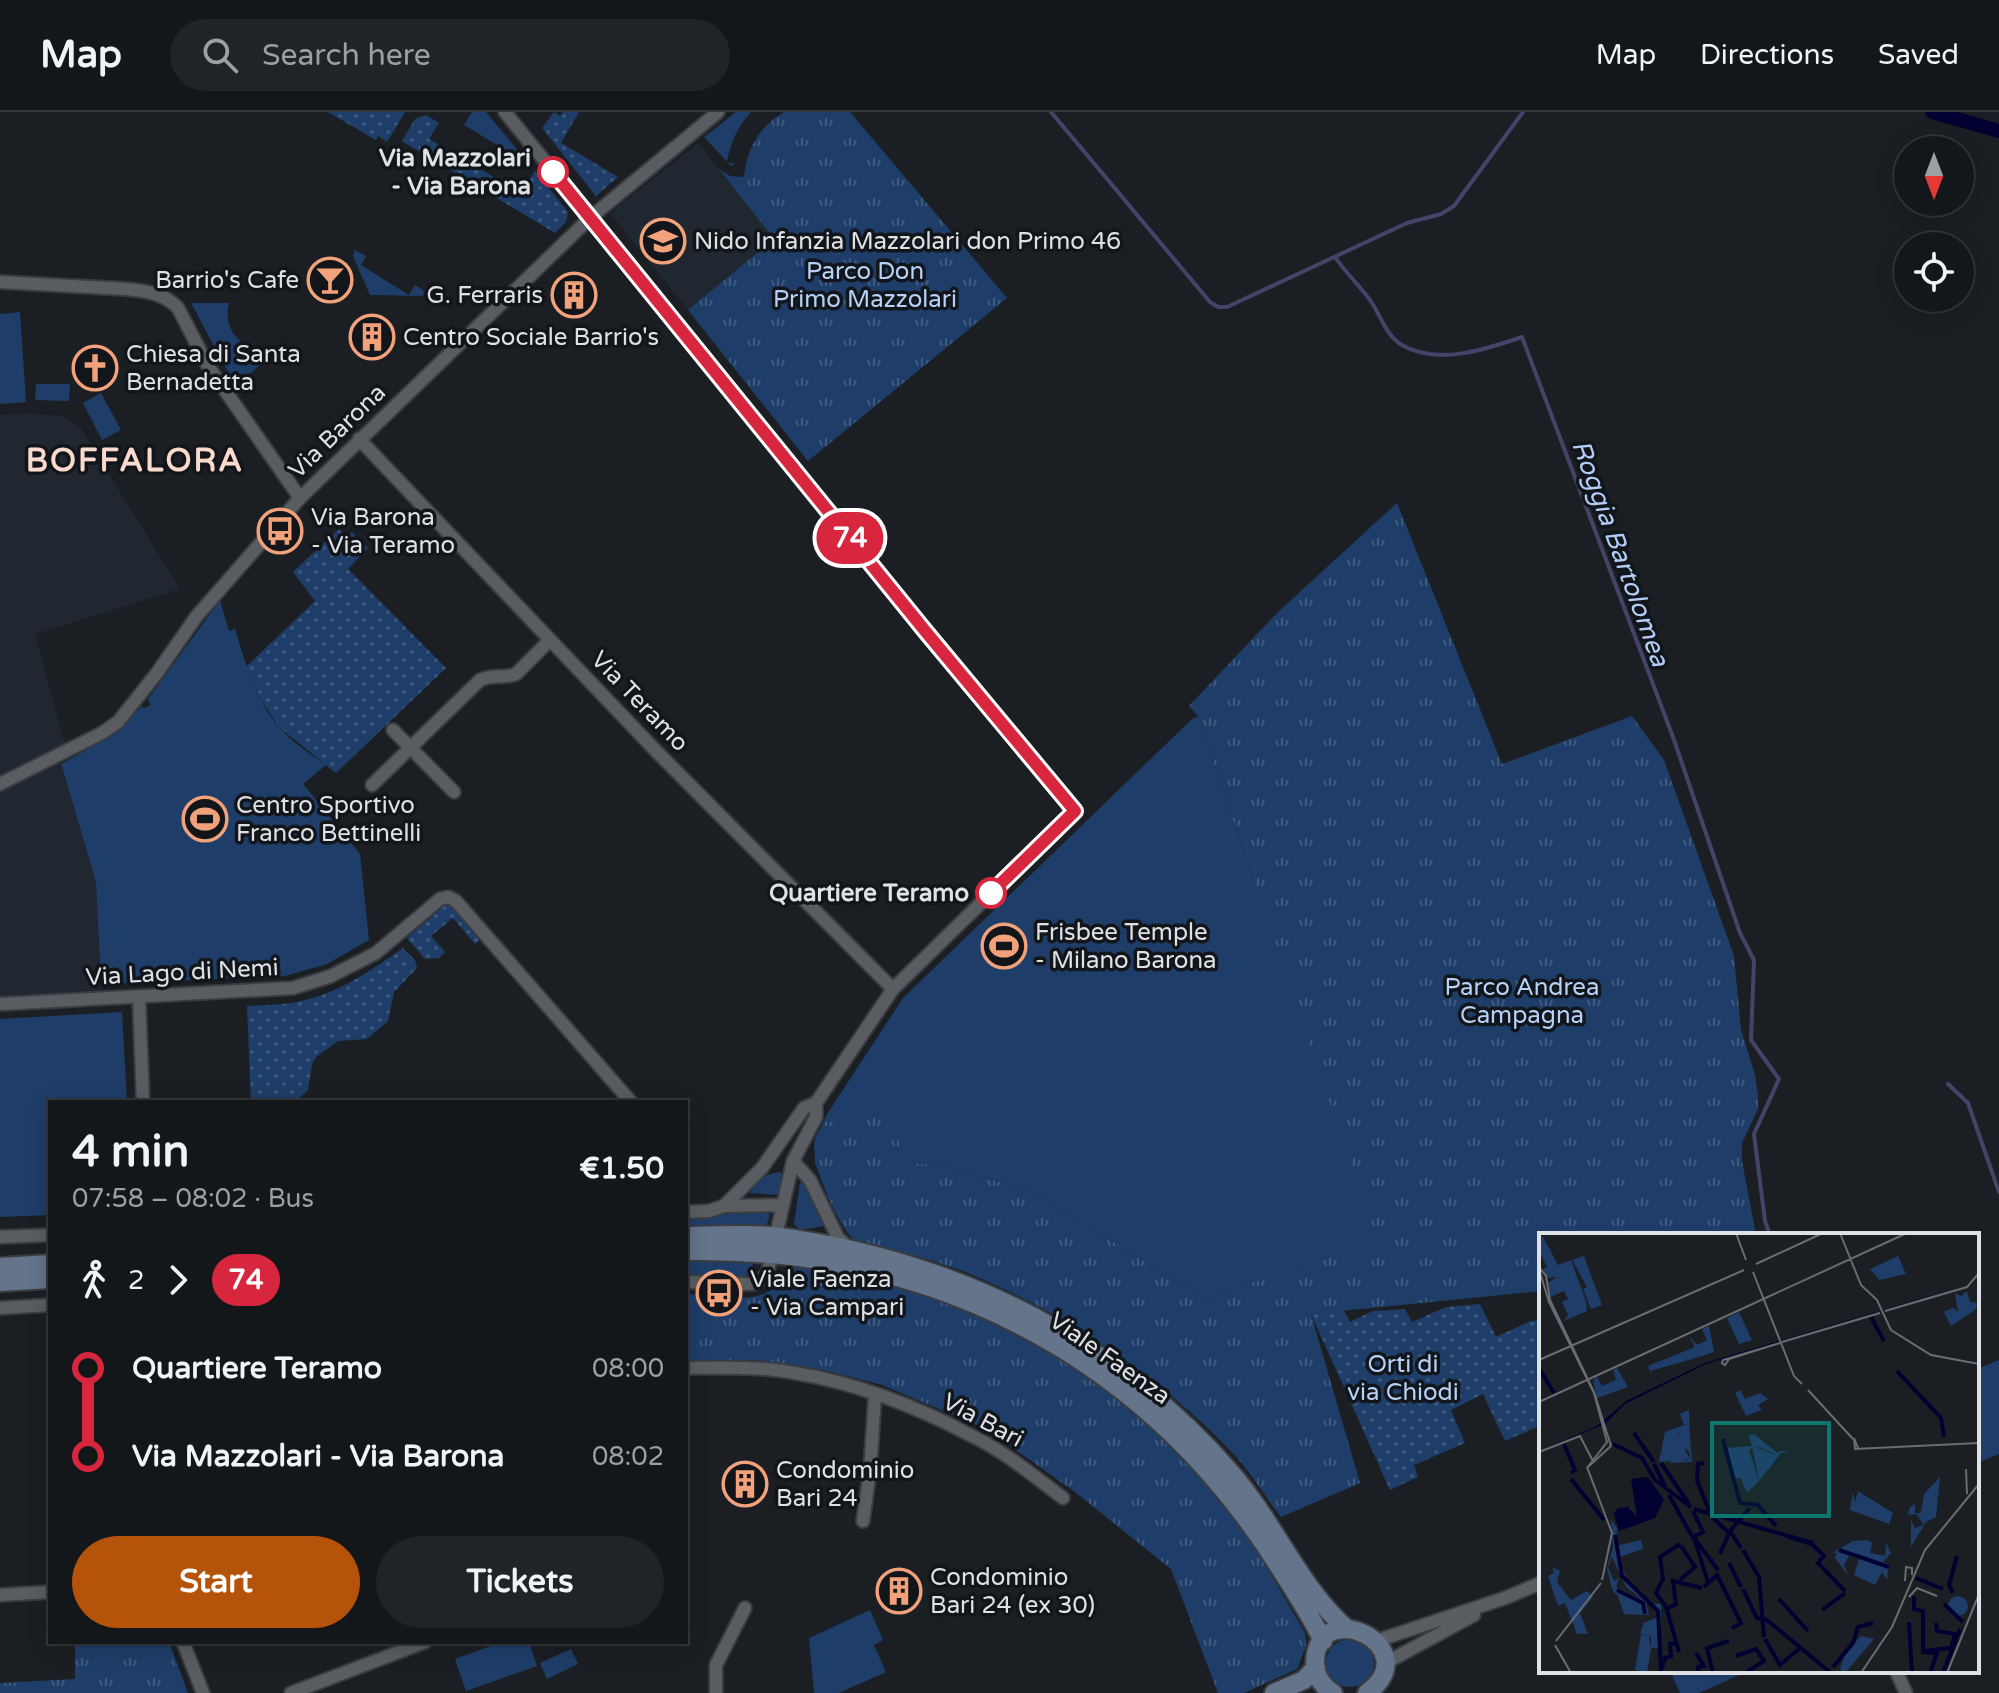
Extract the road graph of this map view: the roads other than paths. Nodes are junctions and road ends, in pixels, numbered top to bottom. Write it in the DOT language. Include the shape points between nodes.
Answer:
graph roads {
  1 [pos="505,112"];
  2 [pos="718,112"];
  3 [pos="590,218"];
  4 [pos="0,282"];
  5 [pos="359,439"];
  6 [pos="300,498"];
  7 [pos="550,640"];
  8 [pos="393,730"];
  9 [pos="410,748"];
  10 [pos="0,784"];
  11 [pos="372,785"];
  12 [pos="454,792"];
  13 [pos="893,989"];
  14 [pos="139,997"];
  15 [pos="0,1004"];
  16 [pos="143,1100"];
  17 [pos="629,1100"];
  18 [pos="816,1103"];
  19 [pos="793,1161"];
  20 [pos="762,1168"];
  21 [pos="688,1204"];
  22 [pos="783,1205"];
  23 [pos="723,1206"];
  24 [pos="688,1212"];
  25 [pos="48,1235"];
  26 [pos="688,1236"];
  27 [pos="0,1237"];
  28 [pos="774,1245"];
  29 [pos="688,1251"];
  30 [pos="860,1252"];
  31 [pos="48,1264"];
  32 [pos="0,1267"];
  33 [pos="48,1279"];
  34 [pos="0,1282"];
  35 [pos="688,1282"];
  36 [pos="48,1305"];
  37 [pos="0,1308"];
  38 [pos="688,1368"];
  39 [pos="875,1395"];
  40 [pos="1063,1498"];
  41 [pos="863,1521"];
  42 [pos="1539,1584"];
  43 [pos="48,1592"];
  44 [pos="0,1595"];
  45 [pos="1505,1598"];
  46 [pos="745,1608"];
  47 [pos="1347,1629"];
  48 [pos="1323,1641"];
  49 [pos="1376,1641"];
  50 [pos="184,1644"];
  51 [pos="420,1644"];
  52 [pos="1316,1667"];
  53 [pos="1897,1673"];
  54 [pos="1375,1685"];
  55 [pos="203,1693"];
  56 [pos="291,1693"];
  57 [pos="716,1693"];
  58 [pos="1274,1693"];
  59 [pos="1330,1693"];
  60 [pos="1906,1693"];
  1 -- 3 [label="street"];
  2 -- 3 [label="street, Via Barona"];
  3 -- 5 [label="street, Via Barona"];
  3 -- 13 [label="street" via="1075,811"];
  4 -- 6 [label="street" via="126,289 170,300 221,386"];
  5 -- 6 [label="street, Via Barona"];
  5 -- 7 [label="street, Via Teramo"];
  6 -- 10 [label="street, Via Barona" via="196,617 118,722"];
  7 -- 9 [label="street" via="516,674 480,680"];
  7 -- 13 [label="street, Via Teramo"];
  8 -- 9 [label="street"];
  9 -- 11 [label="street"];
  9 -- 12 [label="street"];
  13 -- 18 [label="street"];
  14 -- 15 [label="street, Via Lago di Nemi"];
  14 -- 16 [label="street"];
  14 -- 17 [label="street, Via Lago di Nemi" via="273,991 312,983 376,953 448,897"];
  18 -- 19 [label="street" via="817,1116"];
  18 -- 20 [label="street" via="804,1108"];
  19 -- 20 [label="street"];
  19 -- 22 [label="street"];
  19 -- 30 [label="street, Viale Faenza" via="810,1180 838,1238"];
  20 -- 23 [label="street"];
  21 -- 23 [label="street"];
  22 -- 23 [label="street"];
  22 -- 28 [label="street"];
  23 -- 24 [label="street"];
  25 -- 27 [label="street"];
  26 -- 28 [label="street, Viale Faenza"];
  28 -- 29 [label="street, Viale Faenza"];
  28 -- 30 [label="street, Viale Faenza"];
  28 -- 35 [label="street" via="767,1275 755,1283"];
  28 -- 48 [label="street, Viale Faenza" via="947,1293 1015,1323 1096,1372 1165,1427 1234,1500"];
  30 -- 47 [label="street, Viale Faenza" via="997,1298 1079,1342 1139,1385 1234,1476 1327,1612"];
  31 -- 32 [label="street"];
  33 -- 34 [label="street"];
  36 -- 37 [label="street"];
  38 -- 39 [label="street, Via Bari" via="793,1372"];
  39 -- 40 [label="street, Via Bari" via="980,1439"];
  39 -- 41 [label="street"];
  42 -- 45 [label="street"];
  43 -- 44 [label="street"];
  45 -- 49 [label="street"];
  45 -- 54 [label="street" via="1391,1660"];
  46 -- 57 [label="street" via="716,1665"];
  47 -- 48 [label="street"];
  47 -- 49 [label="street"];
  48 -- 52 [label="street"];
  49 -- 54 [label="street" via="1383,1655"];
  50 -- 55 [label="street"];
  51 -- 56 [label="street"];
  52 -- 58 [label="street" via="1304,1680"];
  52 -- 59 [label="street"];
  53 -- 60 [label="street"];
}
